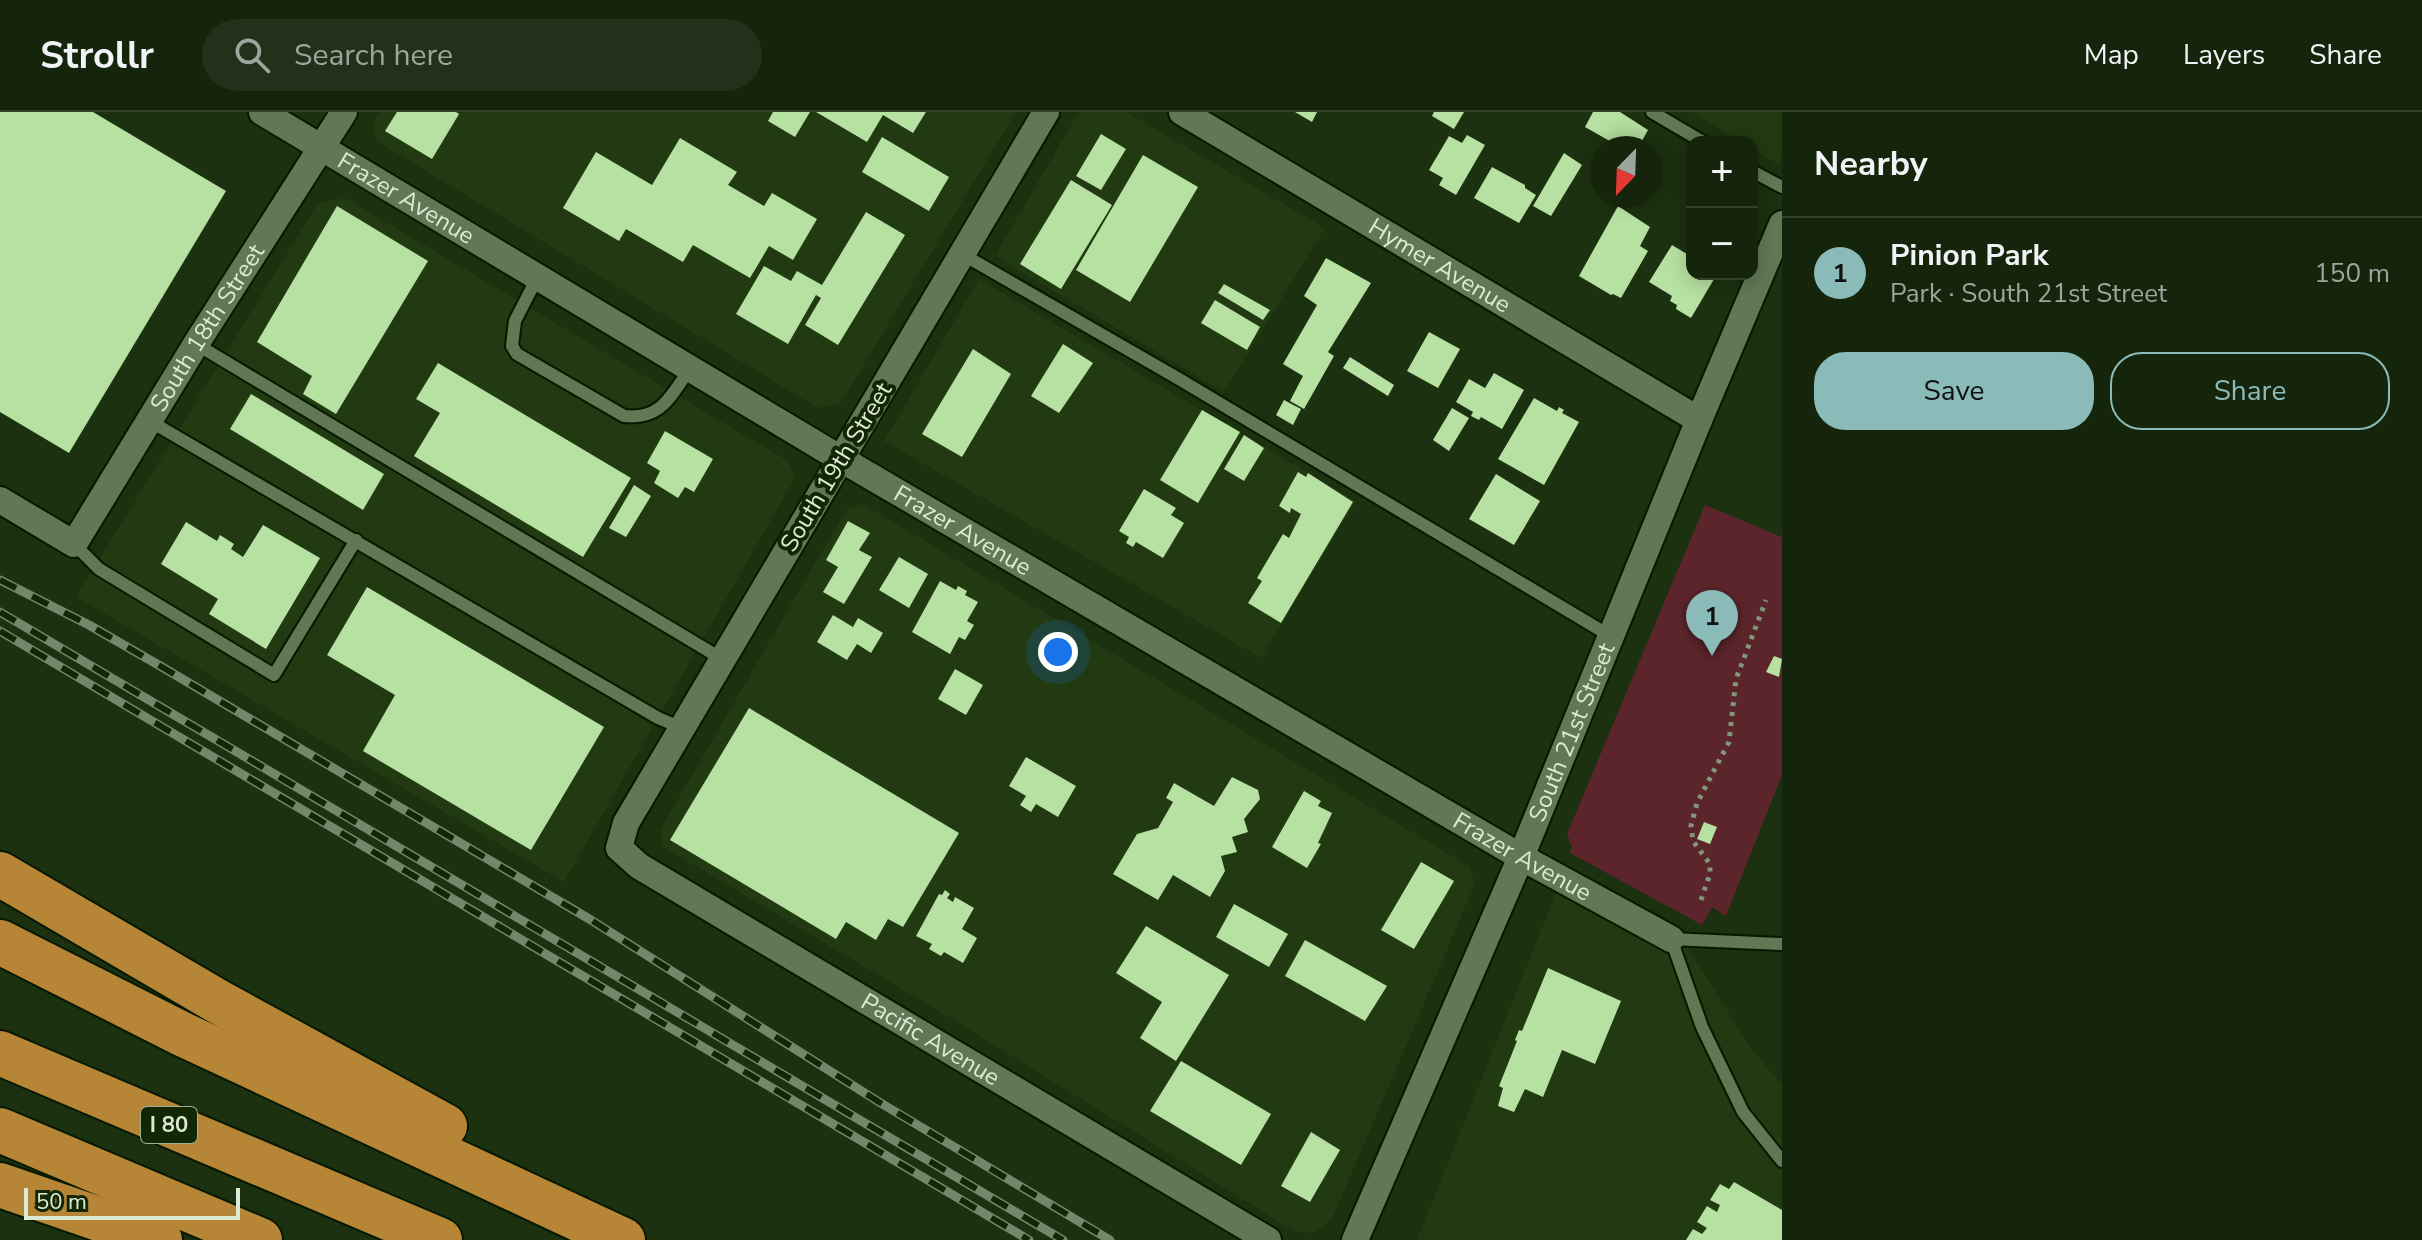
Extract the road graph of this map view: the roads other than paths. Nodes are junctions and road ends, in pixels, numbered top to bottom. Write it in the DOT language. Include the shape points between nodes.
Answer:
graph roads {
  1 [pos="262,112"];
  2 [pos="344,112"];
  3 [pos="1046,112"];
  4 [pos="1652,112"];
  5 [pos="1190,114"];
  6 [pos="1693,136"];
  7 [pos="322,148"];
  8 [pos="1758,174"];
  9 [pos="1782,187"];
  10 [pos="1782,224"];
  11 [pos="962,254"];
  12 [pos="537,278"];
  13 [pos="196,344"];
  14 [pos="690,369"];
  15 [pos="148,420"];
  16 [pos="1699,420"];
  17 [pos="841,459"];
  18 [pos="0,500"];
  19 [pos="356,540"];
  20 [pos="74,544"];
  21 [pos="1612,637"];
  22 [pos="722,659"];
  23 [pos="682,728"];
  24 [pos="626,823"];
  25 [pos="1521,857"];
  26 [pos="0,874"];
  27 [pos="1671,939"];
  28 [pos="0,942"];
  29 [pos="1782,944"];
  30 [pos="0,1053"];
  31 [pos="0,1130"];
  32 [pos="1782,1161"];
  33 [pos="0,1185"];
  34 [pos="541,1201"];
  35 [pos="160,1240"];
  36 [pos="260,1240"];
  37 [pos="440,1240"];
  38 [pos="623,1240"];
  39 [pos="1268,1240"];
  40 [pos="1355,1240"];
  1 -- 7 [label="street, Frazer Avenue"];
  2 -- 7 [label="street, South 18th Street"];
  3 -- 11 [label="street, South 19th Street"];
  4 -- 6 [label="lane"];
  5 -- 16 [label="street, Hymer Avenue"];
  7 -- 12 [label="street, Frazer Avenue"];
  7 -- 13 [label="street, South 18th Street"];
  8 -- 9 [label="lane"];
  10 -- 16 [label="street, South 21st Street"];
  11 -- 17 [label="street, South 19th Street"];
  11 -- 21 [label="lane"];
  12 -- 14 [label="street, Frazer Avenue"];
  12 -- 14 [label="lane" via="515,321 512,346 517,354 624,416 660,410"];
  13 -- 15 [label="street, South 18th Street"];
  13 -- 22 [label="lane"];
  14 -- 17 [label="street, Frazer Avenue"];
  15 -- 19 [label="lane"];
  15 -- 20 [label="street, South 18th Street"];
  16 -- 21 [label="street, South 21st Street"];
  17 -- 22 [label="street, South 19th Street"];
  17 -- 25 [label="street, Frazer Avenue"];
  18 -- 20 [label="street"];
  19 -- 20 [label="lane" via="274,675 99,569"];
  19 -- 23 [label="lane"];
  21 -- 25 [label="street, South 21st Street"];
  22 -- 23 [label="street, South 19th Street"];
  23 -- 24 [label="street, South 19th Street"];
  24 -- 39 [label="street, Pacific Avenue" via="619,848 639,866"];
  25 -- 27 [label="street, Frazer Avenue"];
  25 -- 40 [label="street, South 21st Street"];
  26 -- 34 [label="highway" via="483,1147"];
  27 -- 29 [label="lane"];
  27 -- 32 [label="lane" via="1702,1027 1743,1112"];
  28 -- 34 [label="highway" via="195,1040"];
  30 -- 37 [label="highway, I 80"];
  31 -- 36 [label="highway"];
  33 -- 35 [label="highway"];
  34 -- 38 [label="highway"];
}
